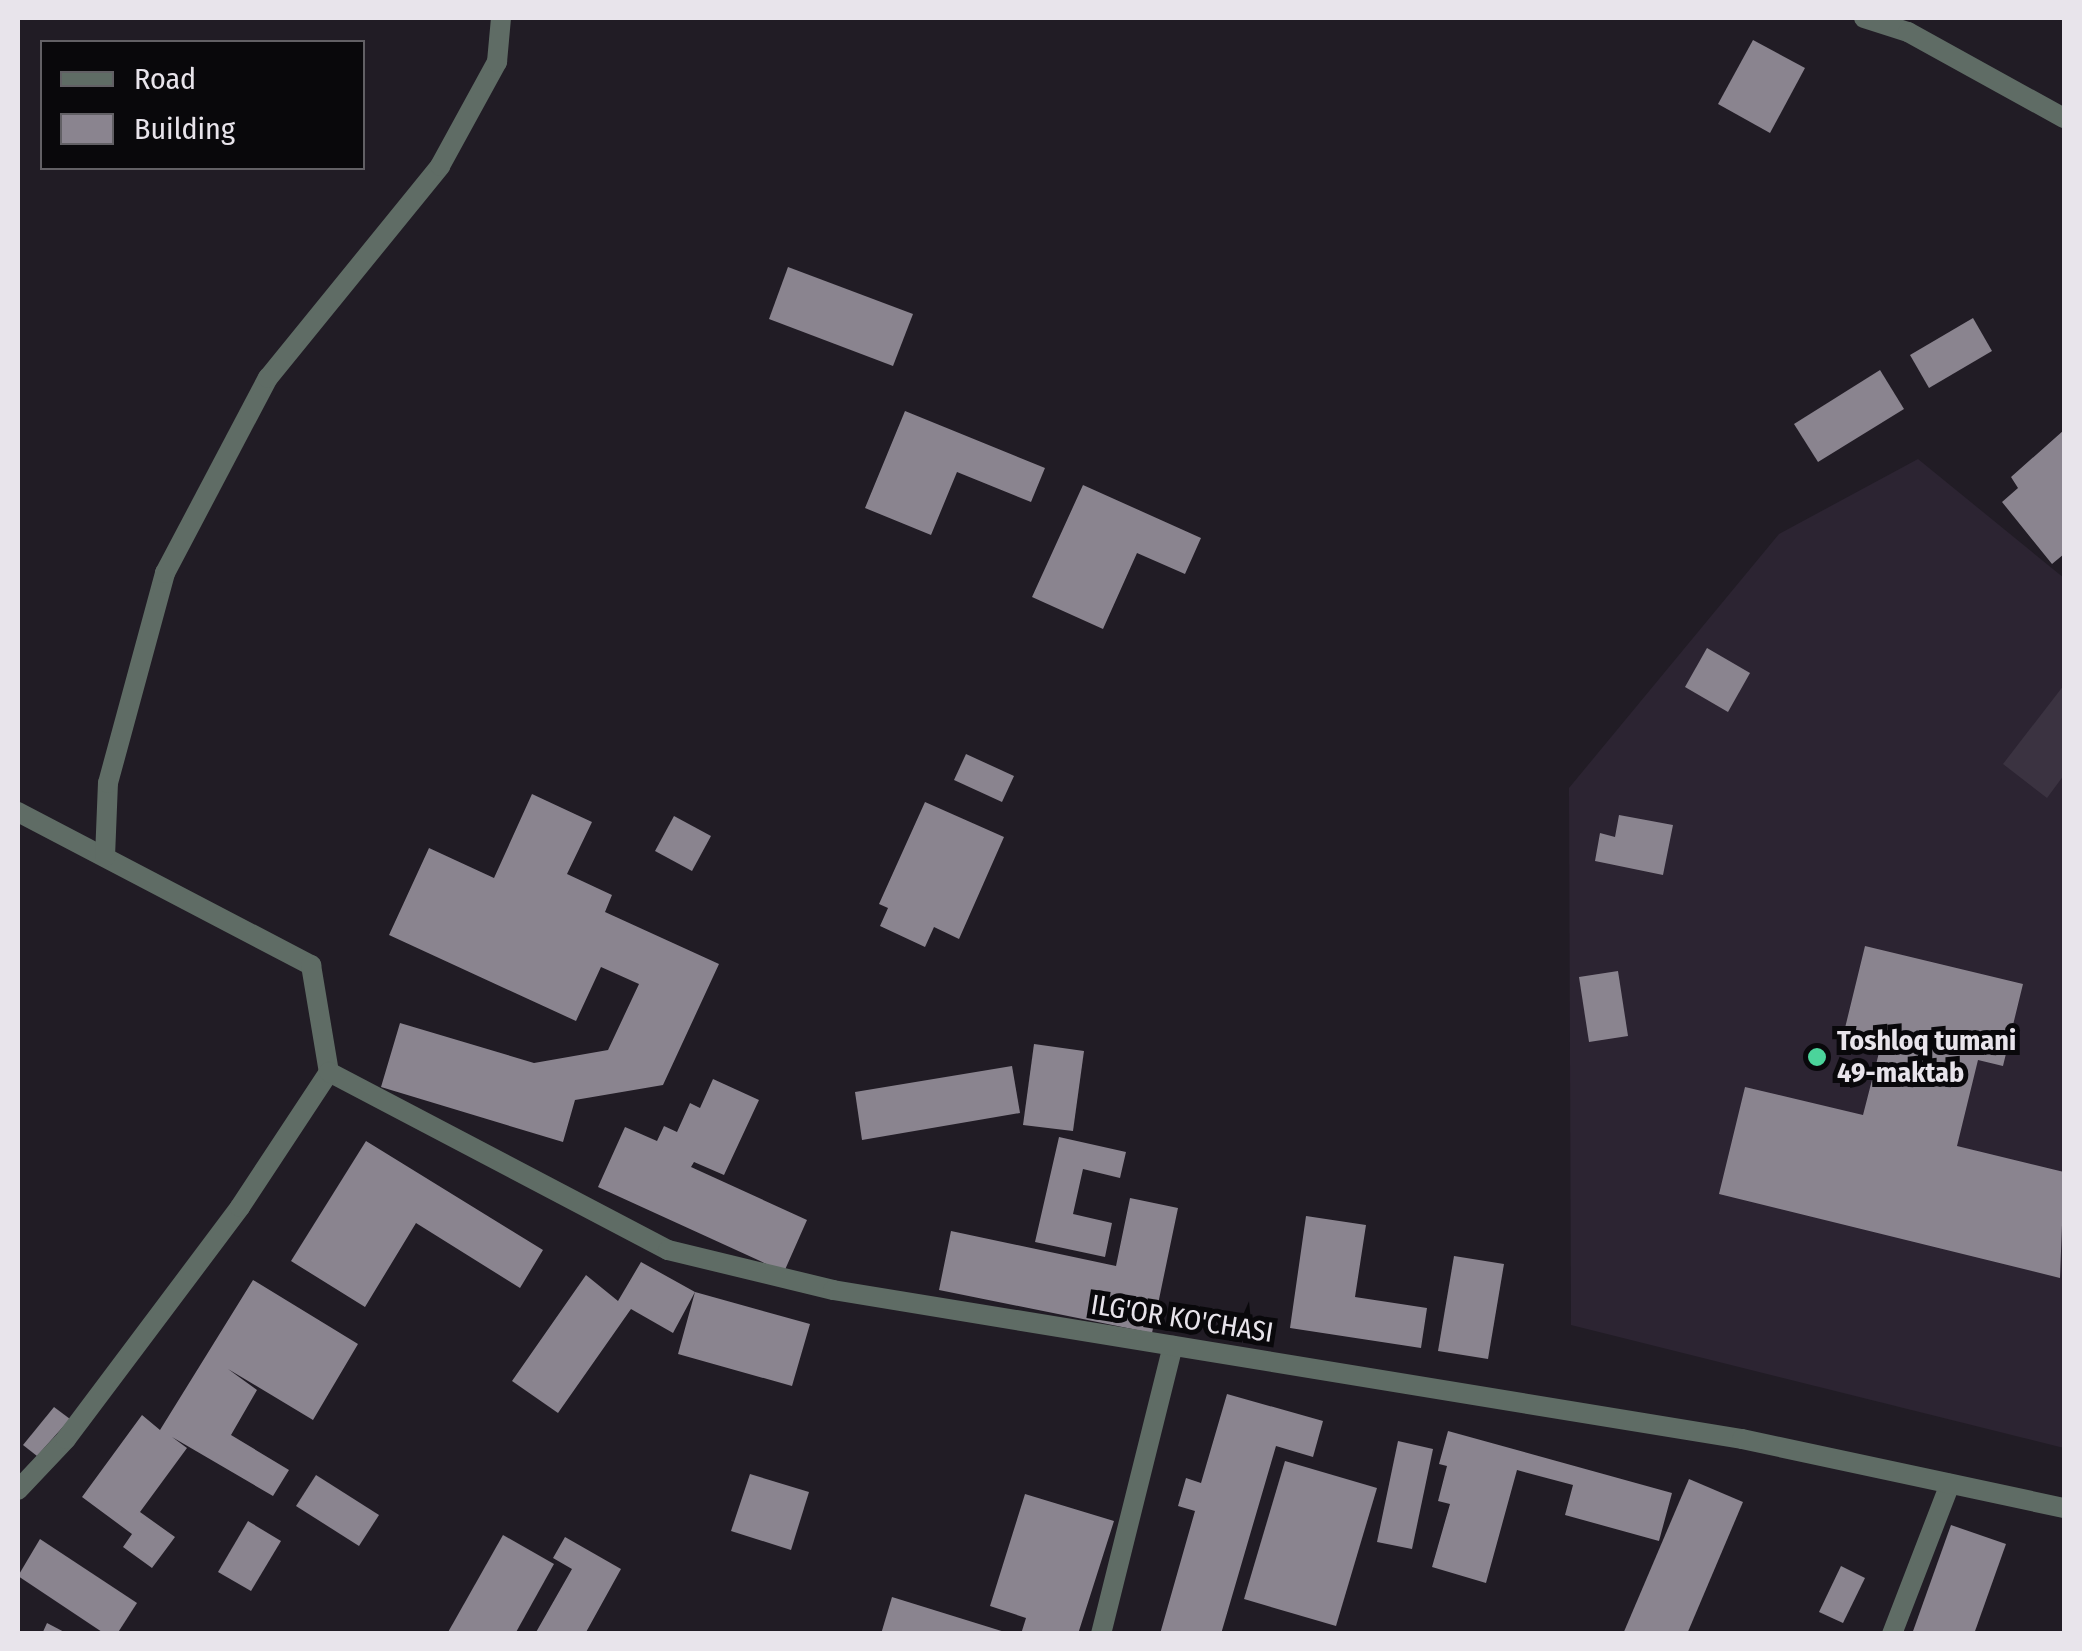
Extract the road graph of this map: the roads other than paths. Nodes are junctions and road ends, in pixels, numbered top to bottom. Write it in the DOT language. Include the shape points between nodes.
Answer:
graph roads {
  1 [pos="501,18"];
  2 [pos="1864,18"];
  3 [pos="2064,118"];
  4 [pos="18,812"];
  5 [pos="105,858"];
  6 [pos="329,1072"];
  7 [pos="1173,1346"];
  8 [pos="1950,1484"];
  9 [pos="18,1490"];
  10 [pos="2064,1508"];
  11 [pos="1101,1634"];
  12 [pos="1892,1634"];
  1 -- 5 [label="street" via="497,62 440,166 268,378 165,573 108,783"];
  2 -- 3 [label="street" via="1908,32"];
  4 -- 5 [label="street"];
  5 -- 6 [label="street" via="312,965"];
  6 -- 7 [label="street, ILG'OR KO'CHASI" via="668,1250 833,1290"];
  6 -- 9 [label="street" via="159,1316 66,1440"];
  7 -- 8 [label="street, ILG'OR KO'CHASI" via="1742,1439"];
  7 -- 11 [label="street"];
  8 -- 10 [label="street, ILG'OR KO'CHASI"];
  8 -- 12 [label="street"];
}
